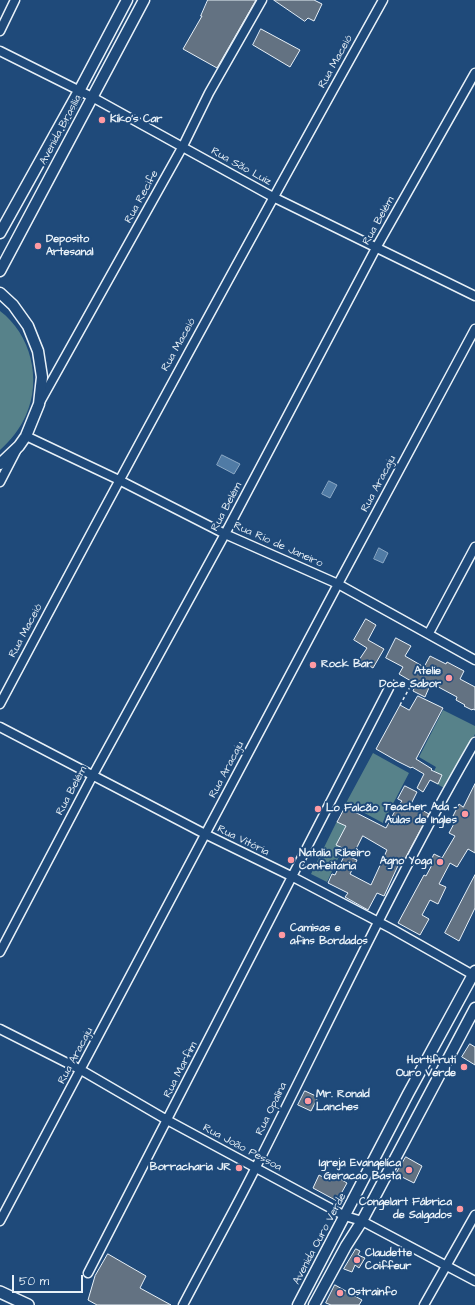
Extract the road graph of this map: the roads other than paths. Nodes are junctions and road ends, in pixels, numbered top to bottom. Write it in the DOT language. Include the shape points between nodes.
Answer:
graph roads {
  1 [pos="15,0"];
  2 [pos="127,0"];
  3 [pos="144,0"];
  4 [pos="262,0"];
  5 [pos="383,0"];
  6 [pos="0,31"];
  7 [pos="0,52"];
  8 [pos="475,73"];
  9 [pos="79,91"];
  10 [pos="92,97"];
  11 [pos="183,146"];
  12 [pos="273,197"];
  13 [pos="0,233"];
  14 [pos="376,248"];
  15 [pos="0,271"];
  16 [pos="0,293"];
  17 [pos="475,296"];
  18 [pos="475,330"];
  19 [pos="39,404"];
  20 [pos="26,436"];
  21 [pos="19,446"];
  22 [pos="0,464"];
  23 [pos="119,480"];
  24 [pos="0,482"];
  25 [pos="225,534"];
  26 [pos="475,546"];
  27 [pos="338,584"];
  28 [pos="429,634"];
  29 [pos="475,660"];
  30 [pos="389,688"];
  31 [pos="0,704"];
  32 [pos="0,727"];
  33 [pos="475,742"];
  34 [pos="93,775"];
  35 [pos="205,834"];
  36 [pos="291,876"];
  37 [pos="378,922"];
  38 [pos="0,952"];
  39 [pos="474,974"];
  40 [pos="475,1008"];
  41 [pos="0,1029"];
  42 [pos="81,1070"];
  43 [pos="167,1120"];
  44 [pos="256,1168"];
  45 [pos="475,1215"];
  46 [pos="345,1216"];
  47 [pos="362,1221"];
  48 [pos="0,1222"];
  49 [pos="446,1266"];
  50 [pos="88,1273"];
  51 [pos="475,1281"];
  52 [pos="0,1292"];
  53 [pos="28,1305"];
  54 [pos="183,1305"];
  55 [pos="298,1305"];
  56 [pos="314,1305"];
  57 [pos="424,1305"];
  1 -- 6 [label="street"];
  2 -- 9 [label="street, Avenida Brasília"];
  3 -- 10 [label="street, Avenida Brasília"];
  4 -- 11 [label="street, Rua Recife" via="213,86"];
  5 -- 12 [label="street, Rua Maceió"];
  7 -- 9 [label="street, Rua São Luiz"];
  8 -- 14 [label="street, Rua Belém"];
  9 -- 10 [label="street, Rua São Luiz"];
  9 -- 13 [label="street, Avenida Brasília"];
  10 -- 11 [label="street, Rua São Luiz"];
  10 -- 15 [label="street, Avenida Brasília"];
  11 -- 12 [label="street, Rua São Luiz"];
  11 -- 19 [label="street, Rua Recife"];
  12 -- 14 [label="street, Rua São Luiz"];
  12 -- 23 [label="street, Rua Maceió"];
  14 -- 17 [label="street, Rua São Luiz"];
  14 -- 25 [label="street, Rua Belém"];
  16 -- 19 [label="street" via="13,305 28,326 38,351 42,377"];
  18 -- 27 [label="street, Rua Aracaju"];
  19 -- 20 [label="street"];
  20 -- 21 [label="street"];
  20 -- 23 [label="street, Rua Rio de Janeiro"];
  21 -- 22 [label="street"];
  21 -- 24 [label="street"];
  23 -- 25 [label="street, Rua Rio de Janeiro"];
  23 -- 31 [label="street, Rua Maceió"];
  25 -- 27 [label="street, Rua Rio de Janeiro"];
  25 -- 34 [label="street, Rua Belém"];
  26 -- 28 [label="street"];
  27 -- 28 [label="street, Rua Rio de Janeiro"];
  27 -- 35 [label="street, Rua Aracaju"];
  28 -- 29 [label="street, Rua Rio de Janeiro"];
  30 -- 36 [label="street, Rua Marfim"];
  32 -- 34 [label="street, Rua Vitória"];
  33 -- 37 [label="street, Rua Opalina"];
  34 -- 35 [label="street, Rua Vitória"];
  34 -- 38 [label="street, Rua Belém"];
  35 -- 36 [label="street, Rua Vitória"];
  35 -- 42 [label="street, Rua Aracaju"];
  36 -- 37 [label="street, Rua Vitória"];
  36 -- 43 [label="street, Rua Marfim"];
  37 -- 39 [label="street, Rua Vitória"];
  37 -- 44 [label="street, Rua Opalina"];
  39 -- 46 [label="street, Avenida Ouro Verde"];
  40 -- 47 [label="street"];
  41 -- 42 [label="street, Rua João Pessoa"];
  42 -- 43 [label="street, Rua João Pessoa"];
  42 -- 48 [label="street, Rua Aracaju"];
  43 -- 44 [label="street, Rua João Pessoa"];
  43 -- 50 [label="street, Rua Marfim"];
  44 -- 46 [label="street, Rua João Pessoa"];
  44 -- 54 [label="street, Rua Opalina"];
  45 -- 49 [label="street"];
  46 -- 47 [label="street, Rua João Pessoa"];
  46 -- 55 [label="street, Avenida Ouro Verde"];
  47 -- 49 [label="street, Rua João Pessoa"];
  47 -- 56 [label="street"];
  49 -- 51 [label="street, Rua João Pessoa"];
  49 -- 57 [label="street"];
  52 -- 53 [label="main road"];
}
